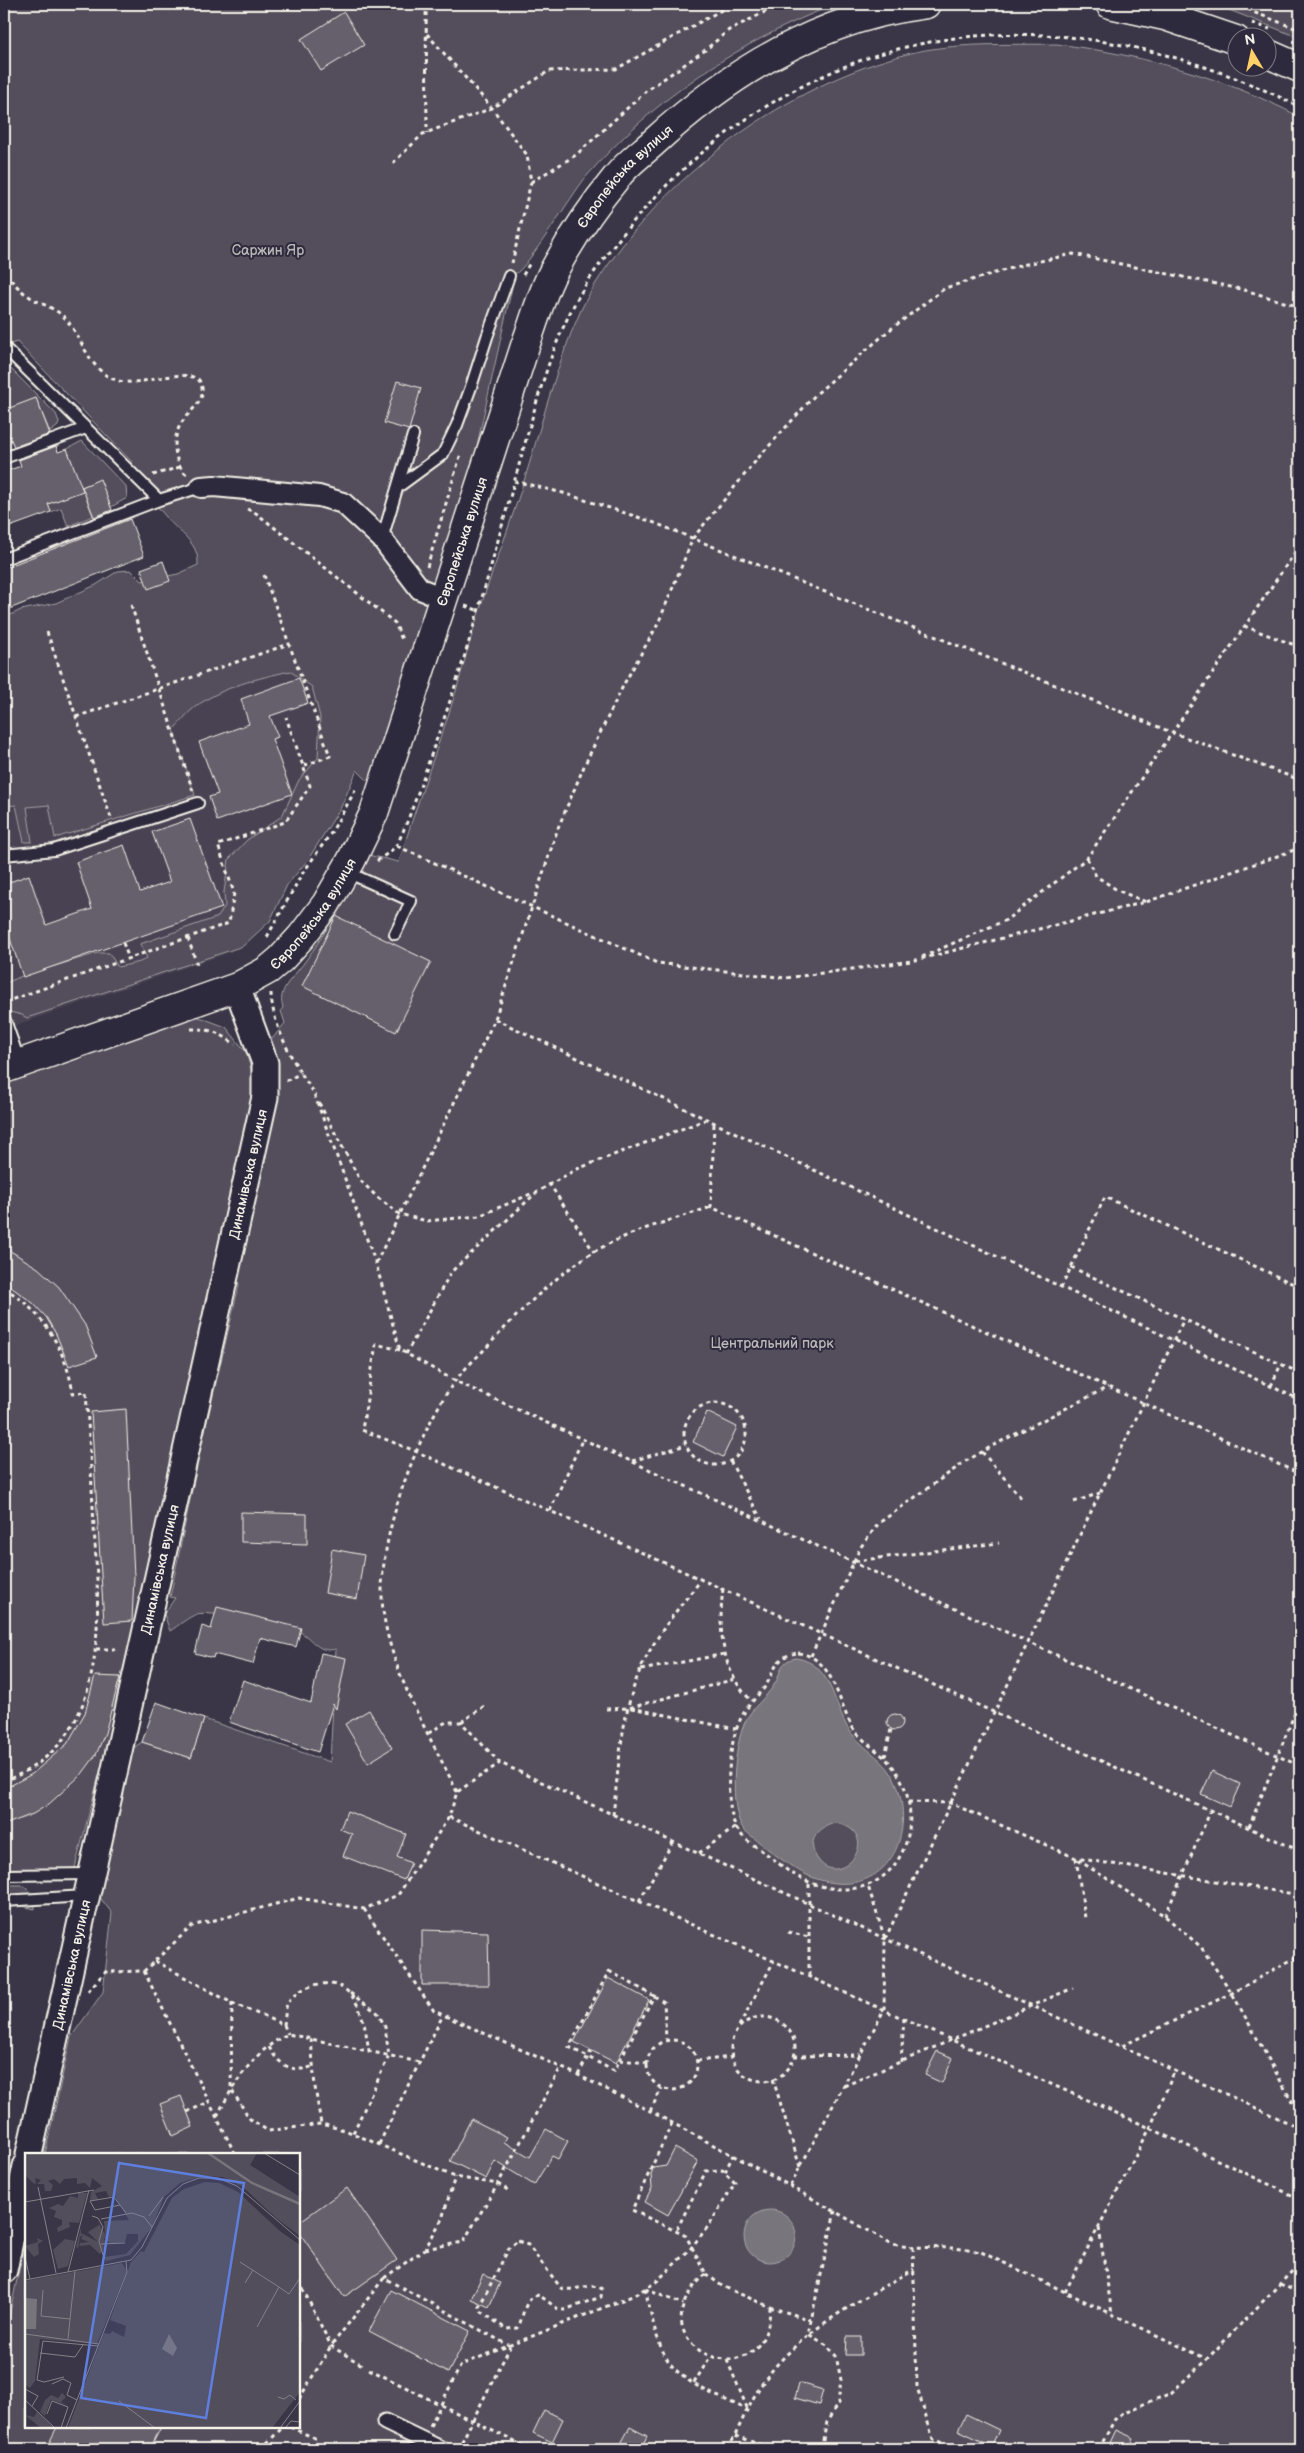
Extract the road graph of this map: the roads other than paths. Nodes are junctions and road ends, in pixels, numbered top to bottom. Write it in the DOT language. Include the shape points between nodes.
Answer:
graph roads {
  1 [pos="926,4"];
  2 [pos="1110,4"];
  3 [pos="1226,37"];
  4 [pos="1276,57"];
  5 [pos="1300,68"];
  6 [pos="509,276"];
  7 [pos="4,352"];
  8 [pos="86,428"];
  9 [pos="413,436"];
  10 [pos="4,458"];
  11 [pos="202,487"];
  12 [pos="398,487"];
  13 [pos="159,500"];
  14 [pos="382,539"];
  15 [pos="4,559"];
  16 [pos="432,594"];
  17 [pos="198,803"];
  18 [pos="4,855"];
  19 [pos="351,874"];
  20 [pos="395,934"];
  21 [pos="237,987"];
  22 [pos="4,1017"];
  23 [pos="12,1066"];
  24 [pos="4,1875"];
  25 [pos="88,1885"];
  26 [pos="4,1901"];
  27 [pos="29,2153"];
  28 [pos="25,2171"];
  29 [pos="4,2270"];
  30 [pos="385,2422"];
  31 [pos="441,2449"];
  1 -- 16 [label="main road, Європейська вулиця" via="840,24 782,49 687,112 617,176 552,273"];
  2 -- 3 [label="main road" via="1165,16"];
  4 -- 5 [label="main road"];
  6 -- 12 [label="lane" via="457,425 443,454"];
  7 -- 8 [label="lane" via="7,350"];
  8 -- 10 [label="lane"];
  8 -- 13 [label="lane"];
  9 -- 12 [label="lane"];
  11 -- 13 [label="lane"];
  11 -- 14 [label="street" via="295,493 336,500 350,508"];
  12 -- 14 [label="lane"];
  13 -- 15 [label="lane"];
  14 -- 16 [label="street"];
  16 -- 19 [label="main road, Європейська вулиця" via="381,794"];
  17 -- 18 [label="lane" via="54,850"];
  19 -- 20 [label="lane" via="411,901"];
  19 -- 21 [label="main road, Європейська вулиця" via="281,959"];
  21 -- 23 [label="main road, Європейська вулиця"];
  21 -- 25 [label="street, Динамівська вулиця" via="265,1063 265,1098"];
  22 -- 23 [label="lane"];
  24 -- 25 [label="lane"];
  25 -- 26 [label="lane"];
  25 -- 27 [label="street, Динамівська вулиця"];
  28 -- 29 [label="street"];
  30 -- 31 [label="street"];
}
